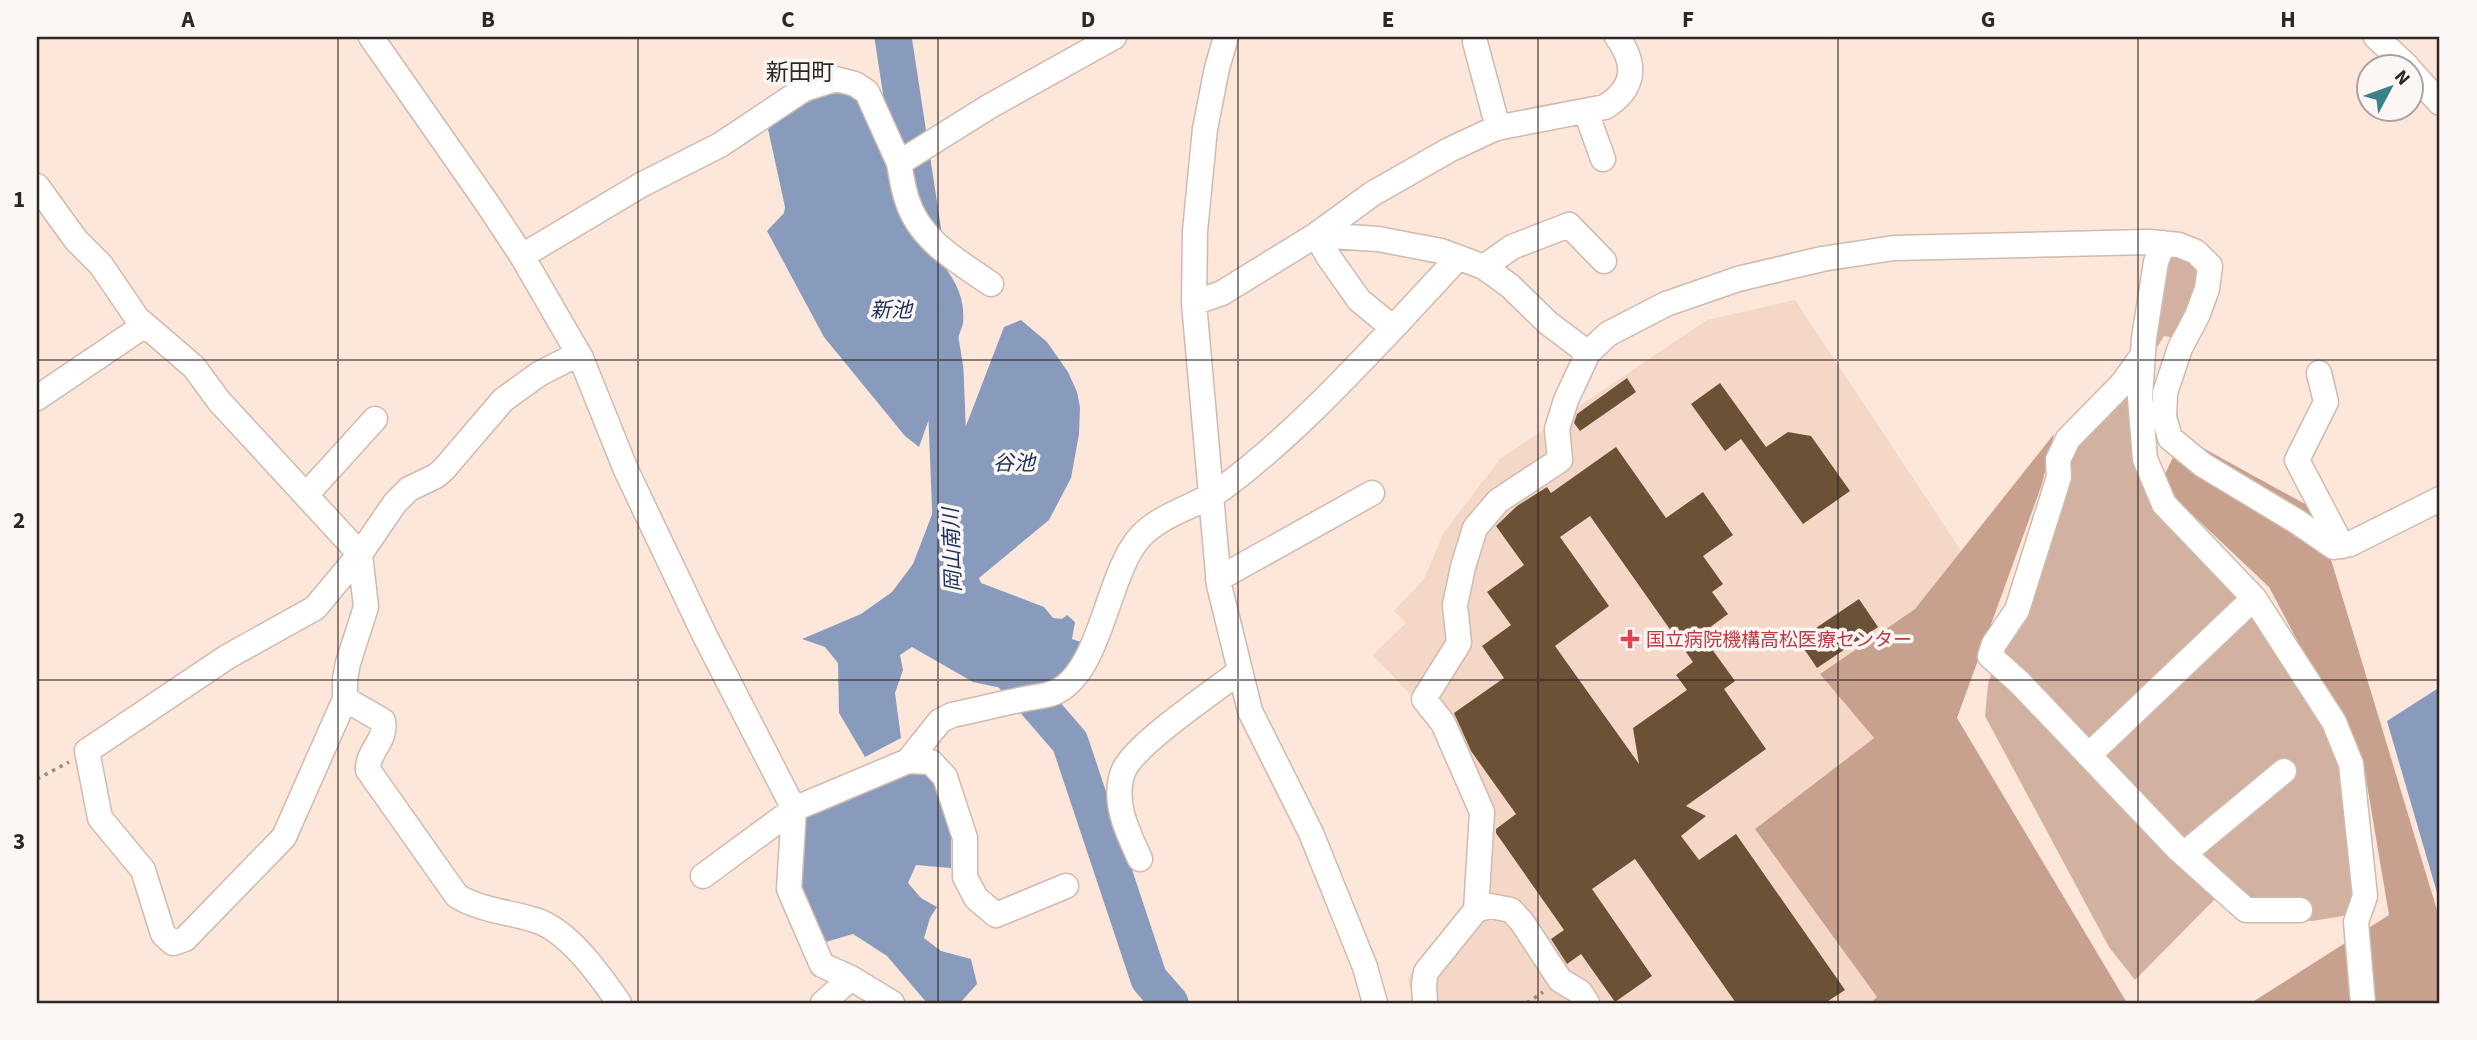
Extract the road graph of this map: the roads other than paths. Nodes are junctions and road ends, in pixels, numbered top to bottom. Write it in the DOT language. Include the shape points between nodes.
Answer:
graph roads {
  1 [pos="371,37"];
  2 [pos="1114,37"];
  3 [pos="1226,37"];
  4 [pos="1617,37"];
  5 [pos="2376,37"];
  6 [pos="1475,42"];
  7 [pos="2392,52"];
  8 [pos="2424,85"];
  9 [pos="2440,103"];
  10 [pos="1586,112"];
  11 [pos="1498,128"];
  12 [pos="1603,159"];
  13 [pos="899,163"];
  14 [pos="37,186"];
  15 [pos="1316,234"];
  16 [pos="2163,243"];
  17 [pos="522,256"];
  18 [pos="1457,259"];
  19 [pos="1604,261"];
  20 [pos="1484,267"];
  21 [pos="991,284"];
  22 [pos="1194,303"];
  23 [pos="145,325"];
  24 [pos="1393,328"];
  25 [pos="1588,353"];
  26 [pos="578,354"];
  27 [pos="2143,356"];
  28 [pos="2319,373"];
  29 [pos="37,398"];
  30 [pos="375,419"];
  31 [pos="1373,493"];
  32 [pos="1210,494"];
  33 [pos="306,495"];
  34 [pos="2440,499"];
  35 [pos="2342,545"];
  36 [pos="360,554"];
  37 [pos="1218,579"];
  38 [pos="2254,597"];
  39 [pos="1240,671"];
  40 [pos="345,699"];
  41 [pos="2089,755"];
  42 [pos="908,761"];
  43 [pos="2284,771"];
  44 [pos="794,809"];
  45 [pos="2184,854"];
  46 [pos="1140,859"];
  47 [pos="703,876"];
  48 [pos="1066,886"];
  49 [pos="1476,910"];
  50 [pos="2300,910"];
  51 [pos="851,978"];
  52 [pos="1559,992"];
  53 [pos="619,1003"];
  54 [pos="823,1003"];
  55 [pos="892,1003"];
  56 [pos="1375,1003"];
  57 [pos="1425,1003"];
  58 [pos="1587,1003"];
  59 [pos="2363,1003"];
  1 -- 17 [label="street"];
  2 -- 13 [label="street"];
  3 -- 22 [label="street" via="1205,129 1195,231"];
  4 -- 10 [label="street" via="1630,65 1630,83 1611,104"];
  5 -- 7 [label="street"];
  6 -- 11 [label="street"];
  8 -- 9 [label="street"];
  10 -- 11 [label="street"];
  10 -- 12 [label="street"];
  11 -- 15 [label="street" via="1372,194"];
  13 -- 17 [label="street" via="867,92 836,79 804,89 720,145 641,185"];
  13 -- 21 [label="street" via="906,200 937,248"];
  14 -- 23 [label="street"];
  15 -- 18 [label="street" via="1378,239 1441,251"];
  15 -- 22 [label="street" via="1222,293"];
  15 -- 24 [label="street" via="1359,300"];
  16 -- 25 [label="street" via="1895,248 1822,259 1738,279 1666,304 1608,334"];
  16 -- 27 [label="street"];
  16 -- 35 [label="street" via="2196,251 2210,265 2207,289 2165,393 2164,417 2170,438 2203,465 2334,547"];
  17 -- 26 [label="street"];
  18 -- 20 [label="street"];
  18 -- 24 [label="street"];
  19 -- 20 [label="street" via="1569,225 1512,247"];
  20 -- 25 [label="street"];
  22 -- 32 [label="street"];
  23 -- 29 [label="street"];
  23 -- 33 [label="street" via="194,367 219,401"];
  24 -- 32 [label="street" via="1276,446"];
  25 -- 49 [label="street" via="1557,429 1560,460 1498,501 1475,528 1455,605 1459,643 1424,699 1443,723 1482,813"];
  26 -- 36 [label="street" via="503,400 444,469 409,489 396,503"];
  26 -- 44 [label="street" via="626,470 699,624"];
  27 -- 38 [label="street" via="2140,398 2145,458 2164,503"];
  27 -- 41 [label="street" via="2068,439 2058,460 2059,477 2017,610 1990,656"];
  28 -- 35 [label="street" via="2326,402 2297,460"];
  30 -- 33 [label="street"];
  31 -- 37 [label="street"];
  32 -- 37 [label="street"];
  32 -- 42 [label="street" via="1141,536 1125,561 1094,642 1075,676 1056,692 940,721"];
  33 -- 36 [label="street"];
  34 -- 35 [label="street"];
  36 -- 40 [label="street" via="366,607 348,663"];
  36 -- 40 [label="street" via="315,608 227,657 88,751 100,818 143,870 163,934 173,943 184,939 284,836"];
  37 -- 39 [label="street"];
  38 -- 41 [label="street"];
  38 -- 59 [label="street" via="2334,722 2351,764 2365,896 2356,922"];
  39 -- 46 [label="street" via="1144,745 1123,771 1123,823"];
  39 -- 56 [label="street" via="1250,712 1311,833"];
  40 -- 53 [label="street" via="383,721 381,740 367,760 368,770 457,896 538,921 565,937"];
  41 -- 45 [label="street"];
  42 -- 44 [label="street"];
  42 -- 48 [label="street" via="931,762 945,777 965,838 965,877 976,898 996,915"];
  43 -- 45 [label="street"];
  44 -- 47 [label="street"];
  44 -- 51 [label="street" via="789,889 822,965"];
  45 -- 50 [label="street" via="2246,910"];
  49 -- 52 [label="street" via="1489,906 1511,910"];
  49 -- 57 [label="street" via="1426,972"];
  51 -- 54 [label="street"];
  51 -- 55 [label="street"];
  52 -- 58 [label="street" via="1580,992"];
}
